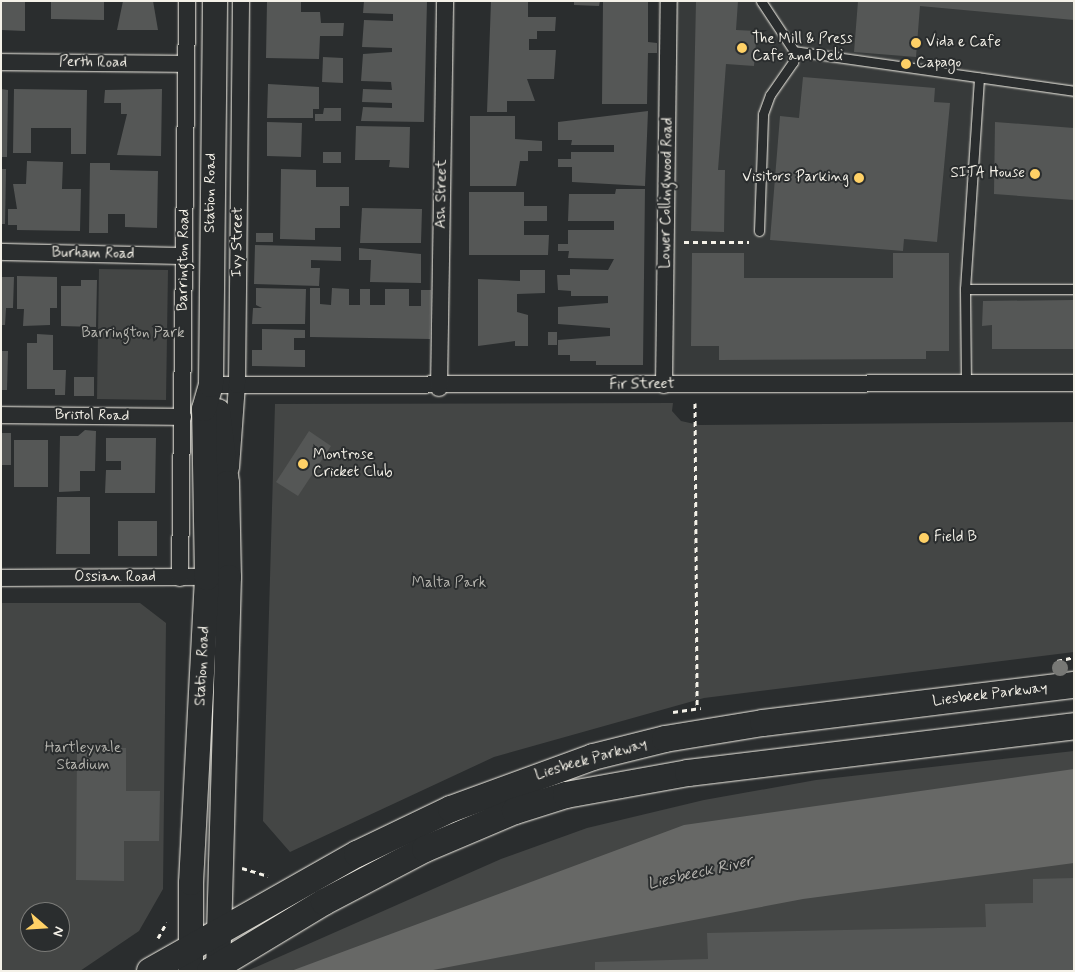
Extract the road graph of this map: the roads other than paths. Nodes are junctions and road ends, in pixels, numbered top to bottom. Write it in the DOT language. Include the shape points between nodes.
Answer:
graph roads {
  1 [pos="187,1"];
  2 [pos="215,1"];
  3 [pos="241,1"];
  4 [pos="445,1"];
  5 [pos="669,1"];
  6 [pos="761,1"];
  7 [pos="794,51"];
  8 [pos="1,62"];
  9 [pos="186,64"];
  10 [pos="979,77"];
  11 [pos="1074,91"];
  12 [pos="759,231"];
  13 [pos="1,252"];
  14 [pos="184,256"];
  15 [pos="965,289"];
  16 [pos="1074,289"];
  17 [pos="1074,383"];
  18 [pos="211,385"];
  19 [pos="237,385"];
  20 [pos="664,385"];
  21 [pos="966,385"];
  22 [pos="439,388"];
  23 [pos="1,415"];
  24 [pos="183,417"];
  25 [pos="227,483"];
  26 [pos="218,577"];
  27 [pos="1,578"];
  28 [pos="180,578"];
  29 [pos="1074,685"];
  30 [pos="1074,726"];
  31 [pos="219,931"];
  32 [pos="190,959"];
  33 [pos="215,969"];
  34 [pos="150,971"];
  1 -- 9 [label="street, Barrington Road"];
  2 -- 18 [label="main road, Station Road"];
  3 -- 19 [label="street, Ivy Street"];
  4 -- 22 [label="street, Ash Street"];
  5 -- 20 [label="street, Lower Collingwood Road"];
  6 -- 7 [label="lane"];
  7 -- 10 [label="lane"];
  7 -- 12 [label="lane" via="793,62 770,96 764,114"];
  8 -- 9 [label="street, Perth Road"];
  9 -- 14 [label="street, Barrington Road"];
  10 -- 11 [label="lane"];
  10 -- 15 [label="lane"];
  13 -- 14 [label="street, Burham Road"];
  14 -- 24 [label="street, Barrington Road"];
  15 -- 16 [label="lane"];
  15 -- 21 [label="lane"];
  17 -- 21 [label="street, Fir Street"];
  18 -- 19 [label="street, Fir Street"];
  18 -- 25 [label="main road, Station Road"];
  18 -- 26 [label="main road, Station Road" via="204,409"];
  19 -- 22 [label="street, Fir Street"];
  19 -- 25 [label="street, Ivy Street" via="234,455"];
  20 -- 21 [label="street, Fir Street"];
  20 -- 22 [label="street, Fir Street"];
  23 -- 24 [label="street, Bristol Road"];
  24 -- 28 [label="street, Barrington Road"];
  25 -- 26 [label="main road, Station Road"];
  26 -- 28 [label="street, Ossian Road"];
  26 -- 31 [label="main road, Station Road"];
  26 -- 32 [label="main road, Station Road"];
  27 -- 28 [label="street, Ossian Road"];
  29 -- 31 [label="main road, Liesbeek Parkway" via="763,723 666,739 593,757 451,809 357,854"];
  30 -- 33 [label="main road, Liesbeek Parkway" via="688,773 566,795 515,811 425,849 324,902"];
  31 -- 32 [label="main road, Liesbeek Parkway"];
  31 -- 33 [label="main road, Station Road"];
  32 -- 34 [label="main road, Liesbeek Parkway"];
}
